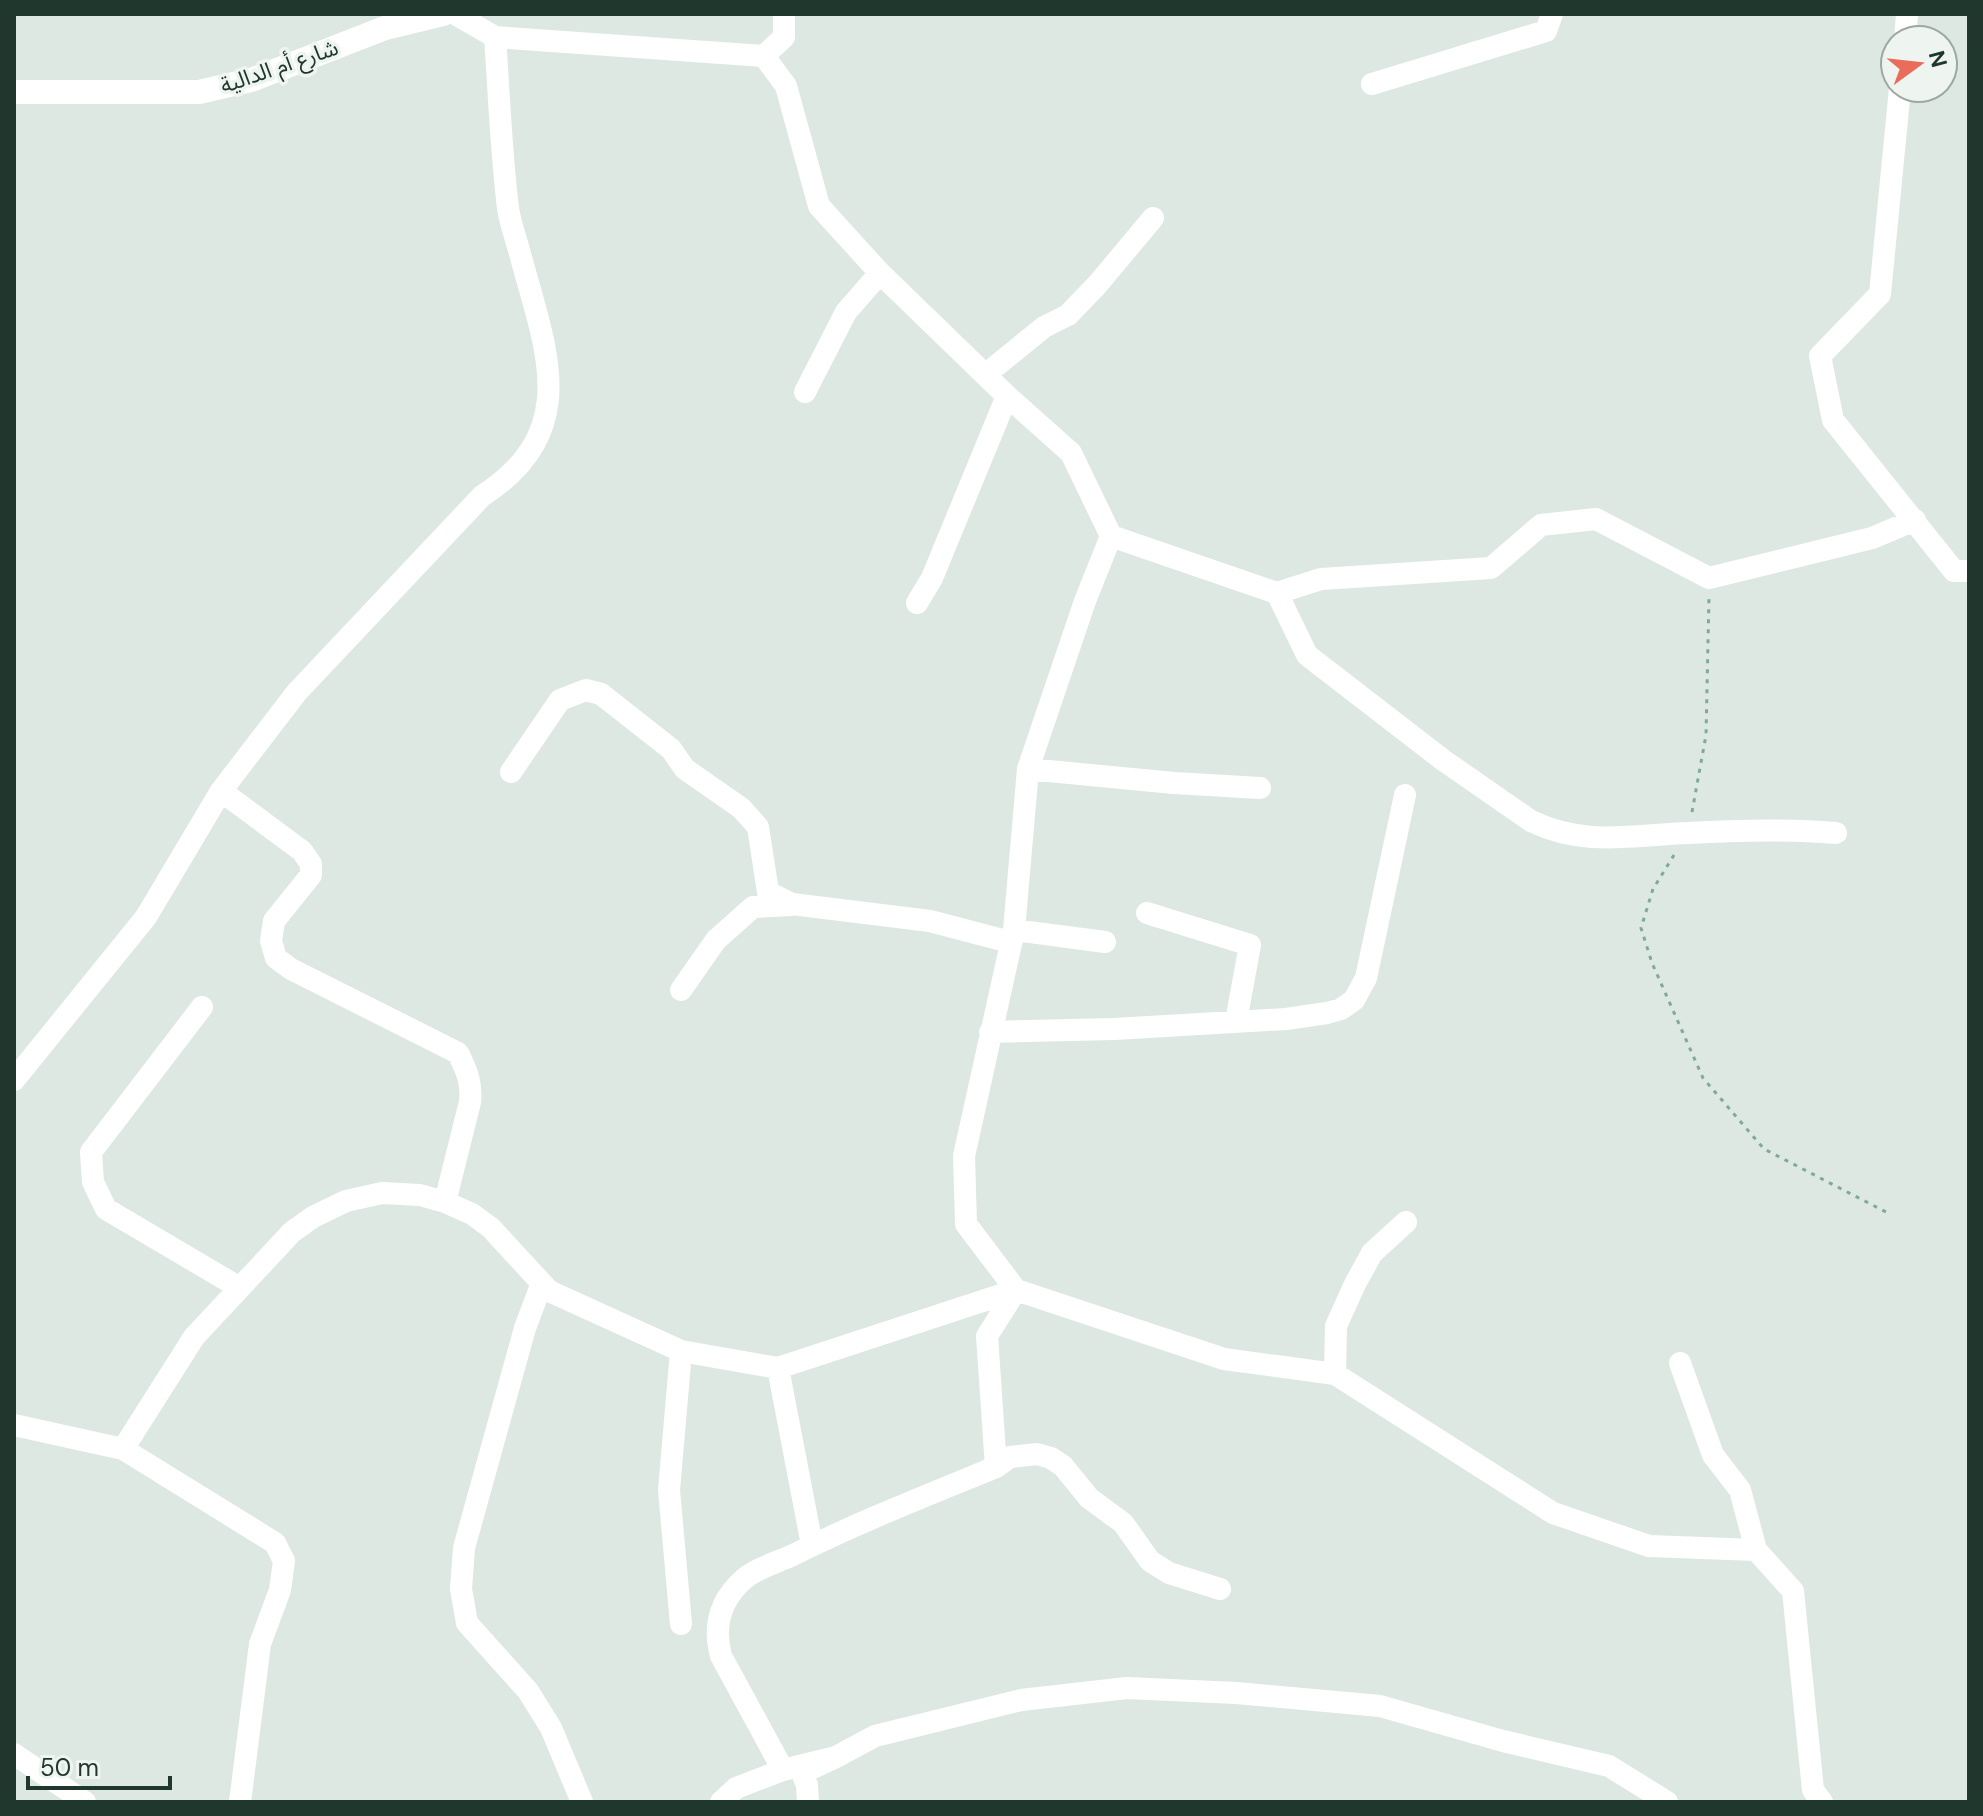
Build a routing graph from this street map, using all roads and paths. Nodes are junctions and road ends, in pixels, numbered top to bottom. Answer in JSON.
{"nodes":[{"id":1,"x":443,"y":14,"type":"edge"},
{"id":2,"x":455,"y":14,"type":"edge"},
{"id":3,"x":784,"y":14,"type":"edge"},
{"id":4,"x":1552,"y":14,"type":"edge"},
{"id":5,"x":495,"y":37,"type":"junction"},
{"id":6,"x":764,"y":56,"type":"junction"},
{"id":7,"x":1372,"y":84,"type":"dead end"},
{"id":8,"x":14,"y":92,"type":"edge"},
{"id":9,"x":1898,"y":104,"type":"edge"},
{"id":10,"x":1153,"y":218,"type":"dead end"},
{"id":11,"x":880,"y":273,"type":"junction"},
{"id":12,"x":985,"y":375,"type":"junction"},
{"id":13,"x":805,"y":392,"type":"dead end"},
{"id":14,"x":1007,"y":396,"type":"junction"},
{"id":15,"x":1915,"y":520,"type":"junction"},
{"id":16,"x":1111,"y":536,"type":"junction"},
{"id":17,"x":1969,"y":571,"type":"edge"},
{"id":18,"x":1709,"y":578,"type":"junction"},
{"id":19,"x":1277,"y":593,"type":"junction"},
{"id":20,"x":917,"y":603,"type":"dead end"},
{"id":21,"x":1028,"y":769,"type":"junction"},
{"id":22,"x":511,"y":772,"type":"dead end"},
{"id":23,"x":1260,"y":788,"type":"dead end"},
{"id":24,"x":221,"y":791,"type":"junction"},
{"id":25,"x":1405,"y":795,"type":"dead end"},
{"id":26,"x":1688,"y":833,"type":"junction"},
{"id":27,"x":1836,"y":833,"type":"dead end"},
{"id":28,"x":792,"y":904,"type":"junction"},
{"id":29,"x":1147,"y":913,"type":"dead end"},
{"id":30,"x":1012,"y":936,"type":"junction"},
{"id":31,"x":1105,"y":942,"type":"dead end"},
{"id":32,"x":681,"y":990,"type":"dead end"},
{"id":33,"x":202,"y":1007,"type":"dead end"},
{"id":34,"x":1236,"y":1021,"type":"junction"},
{"id":35,"x":990,"y":1032,"type":"junction"},
{"id":36,"x":14,"y":1080,"type":"edge"},
{"id":37,"x":445,"y":1202,"type":"junction"},
{"id":38,"x":1888,"y":1213,"type":"dead end"},
{"id":39,"x":1406,"y":1222,"type":"dead end"},
{"id":40,"x":542,"y":1283,"type":"junction"},
{"id":41,"x":240,"y":1288,"type":"junction"},
{"id":42,"x":1016,"y":1290,"type":"junction"},
{"id":43,"x":681,"y":1351,"type":"junction"},
{"id":44,"x":1680,"y":1363,"type":"dead end"},
{"id":45,"x":778,"y":1368,"type":"junction"},
{"id":46,"x":1335,"y":1374,"type":"junction"},
{"id":47,"x":14,"y":1425,"type":"edge"},
{"id":48,"x":123,"y":1449,"type":"junction"},
{"id":49,"x":996,"y":1467,"type":"junction"},
{"id":50,"x":812,"y":1545,"type":"junction"},
{"id":51,"x":1756,"y":1550,"type":"junction"},
{"id":52,"x":1220,"y":1589,"type":"dead end"},
{"id":53,"x":681,"y":1624,"type":"dead end"},
{"id":54,"x":14,"y":1754,"type":"edge"},
{"id":55,"x":836,"y":1757,"type":"junction"},
{"id":56,"x":783,"y":1770,"type":"junction"},
{"id":57,"x":85,"y":1802,"type":"edge"},
{"id":58,"x":240,"y":1802,"type":"edge"},
{"id":59,"x":582,"y":1802,"type":"edge"},
{"id":60,"x":721,"y":1802,"type":"edge"},
{"id":61,"x":808,"y":1802,"type":"edge"},
{"id":62,"x":1667,"y":1802,"type":"edge"},
{"id":63,"x":1822,"y":1802,"type":"edge"}],
"edges":[{"from":1,"to":8,"type":"street","name":"شارع أم الدالية"},
{"from":2,"to":5,"type":"street"},
{"from":3,"to":6,"type":"street"},
{"from":4,"to":7,"type":"street"},
{"from":5,"to":6,"type":"street"},
{"from":5,"to":24,"type":"street"},
{"from":6,"to":11,"type":"street"},
{"from":9,"to":15,"type":"street"},
{"from":10,"to":12,"type":"street"},
{"from":11,"to":12,"type":"street"},
{"from":11,"to":13,"type":"street"},
{"from":12,"to":14,"type":"street"},
{"from":14,"to":16,"type":"street"},
{"from":14,"to":20,"type":"street"},
{"from":15,"to":17,"type":"street"},
{"from":15,"to":18,"type":"street"},
{"from":16,"to":19,"type":"street"},
{"from":16,"to":21,"type":"street"},
{"from":18,"to":19,"type":"street"},
{"from":18,"to":26,"type":"path"},
{"from":19,"to":26,"type":"street"},
{"from":21,"to":23,"type":"street"},
{"from":21,"to":30,"type":"street"},
{"from":22,"to":28,"type":"street"},
{"from":24,"to":36,"type":"street"},
{"from":24,"to":37,"type":"street"},
{"from":25,"to":34,"type":"street"},
{"from":26,"to":27,"type":"street"},
{"from":26,"to":38,"type":"path"},
{"from":28,"to":30,"type":"street"},
{"from":28,"to":32,"type":"street"},
{"from":29,"to":34,"type":"street"},
{"from":30,"to":31,"type":"street"},
{"from":30,"to":35,"type":"street"},
{"from":33,"to":41,"type":"street"},
{"from":34,"to":35,"type":"street"},
{"from":35,"to":42,"type":"street"},
{"from":37,"to":40,"type":"street"},
{"from":37,"to":41,"type":"street"},
{"from":39,"to":46,"type":"street"},
{"from":40,"to":43,"type":"street"},
{"from":40,"to":59,"type":"street"},
{"from":41,"to":48,"type":"street"},
{"from":42,"to":45,"type":"street"},
{"from":42,"to":46,"type":"street"},
{"from":42,"to":49,"type":"street"},
{"from":43,"to":45,"type":"street"},
{"from":43,"to":53,"type":"street"},
{"from":44,"to":51,"type":"street"},
{"from":45,"to":50,"type":"street"},
{"from":46,"to":51,"type":"street"},
{"from":47,"to":48,"type":"street"},
{"from":48,"to":58,"type":"street"},
{"from":49,"to":50,"type":"street"},
{"from":49,"to":52,"type":"street"},
{"from":50,"to":56,"type":"street"},
{"from":51,"to":63,"type":"street"},
{"from":54,"to":57,"type":"street"},
{"from":55,"to":56,"type":"street"},
{"from":55,"to":61,"type":"street"},
{"from":55,"to":62,"type":"street"},
{"from":56,"to":60,"type":"street"}]}
